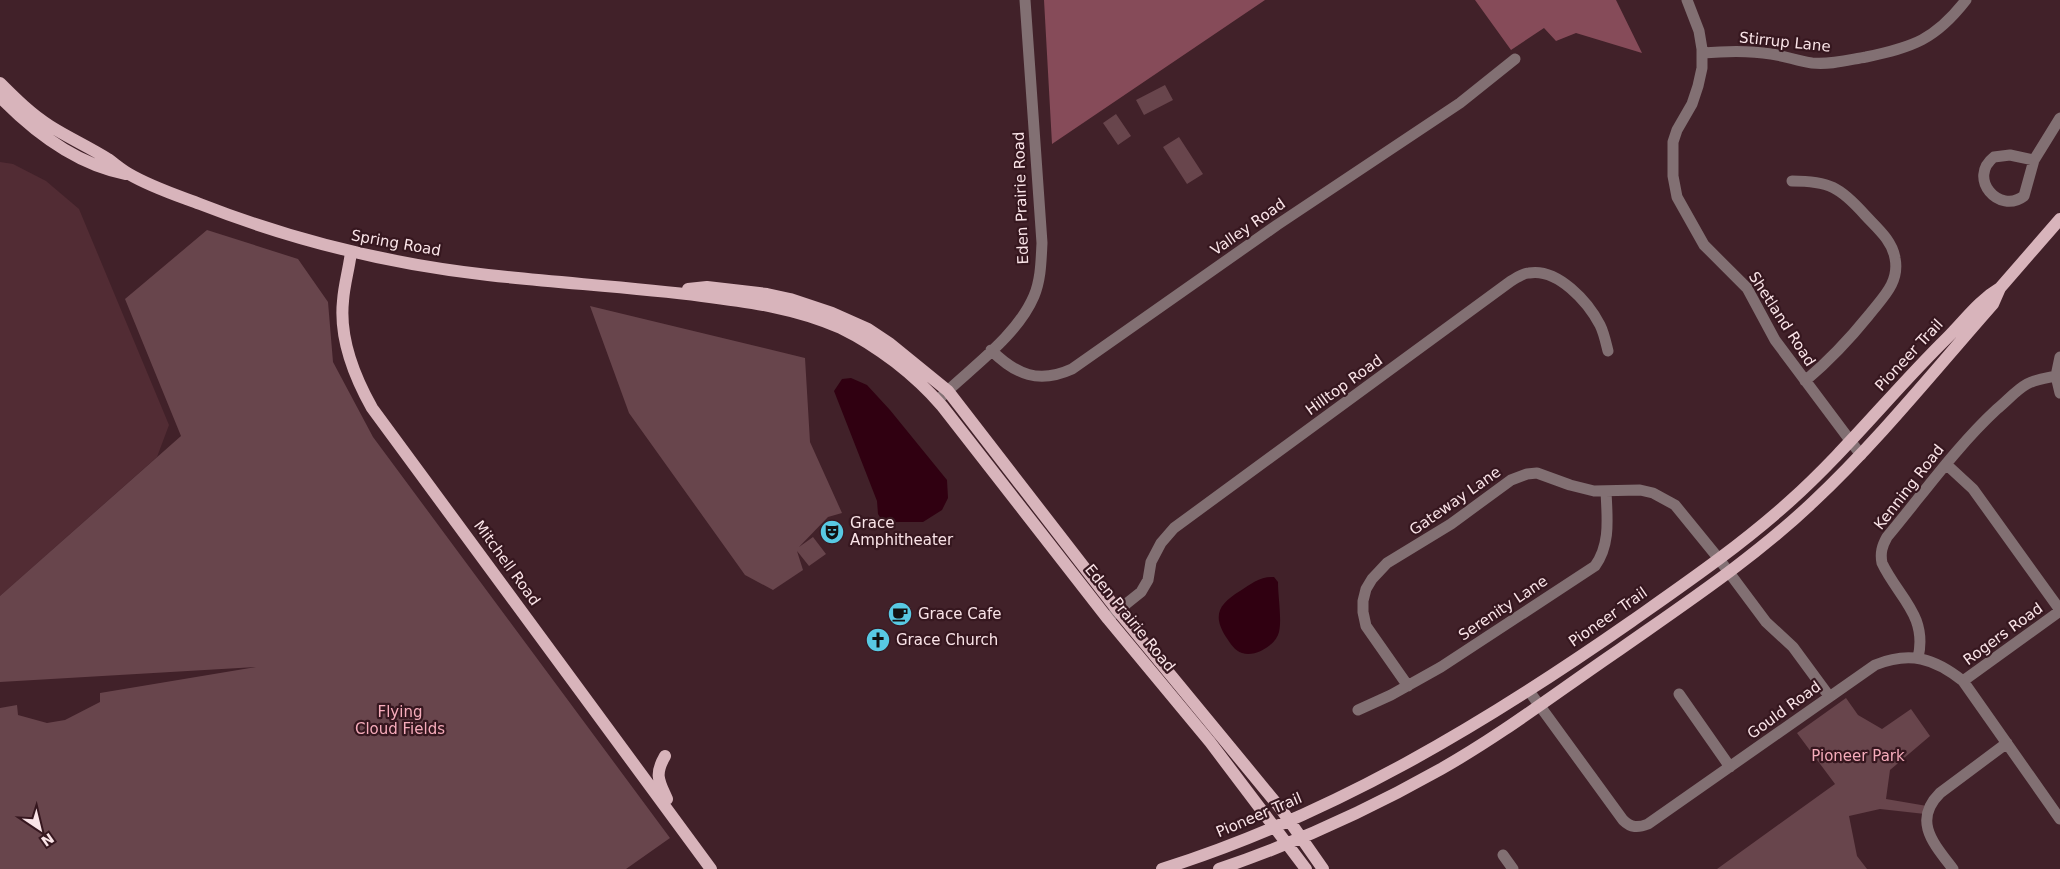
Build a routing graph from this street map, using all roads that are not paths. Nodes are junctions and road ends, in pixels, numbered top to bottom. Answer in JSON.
{"nodes":[{"id":1,"x":1025,"y":0,"type":"edge"},
{"id":2,"x":1687,"y":0,"type":"edge"},
{"id":3,"x":1966,"y":0,"type":"edge"},
{"id":4,"x":1702,"y":53,"type":"junction"},
{"id":5,"x":1515,"y":59,"type":"dead end"},
{"id":6,"x":0,"y":83,"type":"edge"},
{"id":7,"x":0,"y":97,"type":"edge"},
{"id":8,"x":2060,"y":118,"type":"edge"},
{"id":9,"x":2034,"y":160,"type":"junction"},
{"id":10,"x":130,"y":175,"type":"junction"},
{"id":11,"x":1792,"y":181,"type":"dead end"},
{"id":12,"x":2060,"y":219,"type":"edge"},
{"id":13,"x":351,"y":252,"type":"junction"},
{"id":14,"x":2000,"y":288,"type":"junction"},
{"id":15,"x":668,"y":291,"type":"junction"},
{"id":16,"x":991,"y":350,"type":"junction"},
{"id":17,"x":1608,"y":351,"type":"dead end"},
{"id":18,"x":2060,"y":357,"type":"edge"},
{"id":19,"x":2056,"y":376,"type":"junction"},
{"id":20,"x":1805,"y":381,"type":"junction"},
{"id":21,"x":948,"y":391,"type":"junction"},
{"id":22,"x":2060,"y":393,"type":"edge"},
{"id":23,"x":937,"y":401,"type":"junction"},
{"id":24,"x":1851,"y":442,"type":"junction"},
{"id":25,"x":1861,"y":455,"type":"junction"},
{"id":26,"x":1947,"y":465,"type":"junction"},
{"id":27,"x":1606,"y":491,"type":"junction"},
{"id":28,"x":1719,"y":559,"type":"junction"},
{"id":29,"x":1729,"y":572,"type":"junction"},
{"id":30,"x":2060,"y":611,"type":"edge"},
{"id":31,"x":1113,"y":615,"type":"junction"},
{"id":32,"x":1918,"y":658,"type":"junction"},
{"id":33,"x":1963,"y":681,"type":"junction"},
{"id":34,"x":1408,"y":686,"type":"junction"},
{"id":35,"x":1529,"y":691,"type":"junction"},
{"id":36,"x":1679,"y":694,"type":"dead end"},
{"id":37,"x":1829,"y":696,"type":"junction"},
{"id":38,"x":1539,"y":705,"type":"junction"},
{"id":39,"x":1358,"y":710,"type":"dead end"},
{"id":40,"x":2007,"y":743,"type":"junction"},
{"id":41,"x":665,"y":756,"type":"dead end"},
{"id":42,"x":1730,"y":767,"type":"junction"},
{"id":43,"x":2060,"y":819,"type":"edge"},
{"id":44,"x":1290,"y":821,"type":"junction"},
{"id":45,"x":680,"y":826,"type":"junction"},
{"id":46,"x":1275,"y":827,"type":"junction"},
{"id":47,"x":1301,"y":837,"type":"junction"},
{"id":48,"x":1287,"y":844,"type":"junction"},
{"id":49,"x":1503,"y":855,"type":"dead end"},
{"id":50,"x":711,"y":869,"type":"edge"},
{"id":51,"x":1162,"y":869,"type":"edge"},
{"id":52,"x":1219,"y":869,"type":"edge"},
{"id":53,"x":1306,"y":869,"type":"edge"},
{"id":54,"x":1323,"y":869,"type":"edge"},
{"id":55,"x":1513,"y":869,"type":"edge"},
{"id":56,"x":1953,"y":869,"type":"edge"}],
"edges":[{"from":1,"to":16,"type":"street","name":"Eden Prairie Road"},
{"from":2,"to":4,"type":"street","name":"Shetland Road"},
{"from":3,"to":4,"type":"street","name":"Stirrup Lane"},
{"from":4,"to":20,"type":"street","name":"Shetland Road"},
{"from":5,"to":16,"type":"street","name":"Valley Road"},
{"from":6,"to":10,"type":"main road","name":"Spring Road"},
{"from":7,"to":10,"type":"main road","name":"Spring Road"},
{"from":8,"to":9,"type":"street"},
{"from":9,"to":9,"type":"street"},
{"from":10,"to":13,"type":"main road","name":"Spring Road"},
{"from":11,"to":20,"type":"street"},
{"from":12,"to":14,"type":"main road","name":"Pioneer Trail"},
{"from":13,"to":15,"type":"main road","name":"Spring Road"},
{"from":13,"to":45,"type":"main road","name":"Mitchell Road"},
{"from":14,"to":24,"type":"main road","name":"Pioneer Trail"},
{"from":14,"to":25,"type":"main road","name":"Pioneer Trail"},
{"from":15,"to":21,"type":"main road","name":"Spring Road"},
{"from":15,"to":23,"type":"main road","name":"Spring Road"},
{"from":16,"to":21,"type":"street","name":"Eden Prairie Road"},
{"from":17,"to":31,"type":"street","name":"Hilltop Road"},
{"from":18,"to":19,"type":"street"},
{"from":19,"to":22,"type":"street"},
{"from":19,"to":26,"type":"street","name":"Kenning Road"},
{"from":20,"to":24,"type":"street","name":"Shetland Road"},
{"from":21,"to":23,"type":"street","name":"Eden Prairie Road"},
{"from":21,"to":31,"type":"main road","name":"Eden Prairie Road"},
{"from":23,"to":31,"type":"main road","name":"Eden Prairie Road"},
{"from":24,"to":25,"type":"street","name":"Shetland Road"},
{"from":24,"to":28,"type":"main road","name":"Pioneer Trail"},
{"from":25,"to":29,"type":"main road","name":"Pioneer Trail"},
{"from":26,"to":30,"type":"street"},
{"from":26,"to":32,"type":"street","name":"Kenning Road"},
{"from":27,"to":28,"type":"street","name":"Gateway Lane"},
{"from":27,"to":34,"type":"street","name":"Serenity Lane"},
{"from":27,"to":34,"type":"street","name":"Gateway Lane"},
{"from":28,"to":29,"type":"street","name":"Gateway Lane"},
{"from":28,"to":35,"type":"main road","name":"Pioneer Trail"},
{"from":29,"to":37,"type":"street","name":"Gateway Lane"},
{"from":29,"to":38,"type":"main road","name":"Pioneer Trail"},
{"from":30,"to":33,"type":"street","name":"Rogers Road"},
{"from":31,"to":44,"type":"main road","name":"Eden Prairie Road"},
{"from":31,"to":46,"type":"main road","name":"Eden Prairie Road"},
{"from":32,"to":33,"type":"street","name":"Gould Road"},
{"from":32,"to":37,"type":"street","name":"Gould Road"},
{"from":33,"to":40,"type":"street","name":"Gould Road"},
{"from":34,"to":39,"type":"street","name":"Serenity Lane"},
{"from":35,"to":38,"type":"street","name":"Gould Road"},
{"from":35,"to":44,"type":"main road","name":"Pioneer Trail"},
{"from":36,"to":42,"type":"street"},
{"from":37,"to":42,"type":"street","name":"Gould Road"},
{"from":38,"to":42,"type":"street","name":"Gould Road"},
{"from":38,"to":47,"type":"main road","name":"Pioneer Trail"},
{"from":40,"to":43,"type":"street","name":"Gould Road"},
{"from":40,"to":56,"type":"street"},
{"from":41,"to":45,"type":"main road"},
{"from":44,"to":46,"type":"main road","name":"Pioneer Trail"},
{"from":44,"to":47,"type":"main road","name":"Eden Prairie Road"},
{"from":45,"to":50,"type":"main road","name":"Mitchell Road"},
{"from":46,"to":48,"type":"main road","name":"Eden Prairie Road"},
{"from":46,"to":51,"type":"main road","name":"Pioneer Trail"},
{"from":47,"to":48,"type":"main road","name":"Pioneer Trail"},
{"from":47,"to":54,"type":"main road","name":"Eden Prairie Road"},
{"from":48,"to":52,"type":"main road","name":"Pioneer Trail"},
{"from":48,"to":53,"type":"main road","name":"Eden Prairie Road"},
{"from":49,"to":55,"type":"street"}]}
